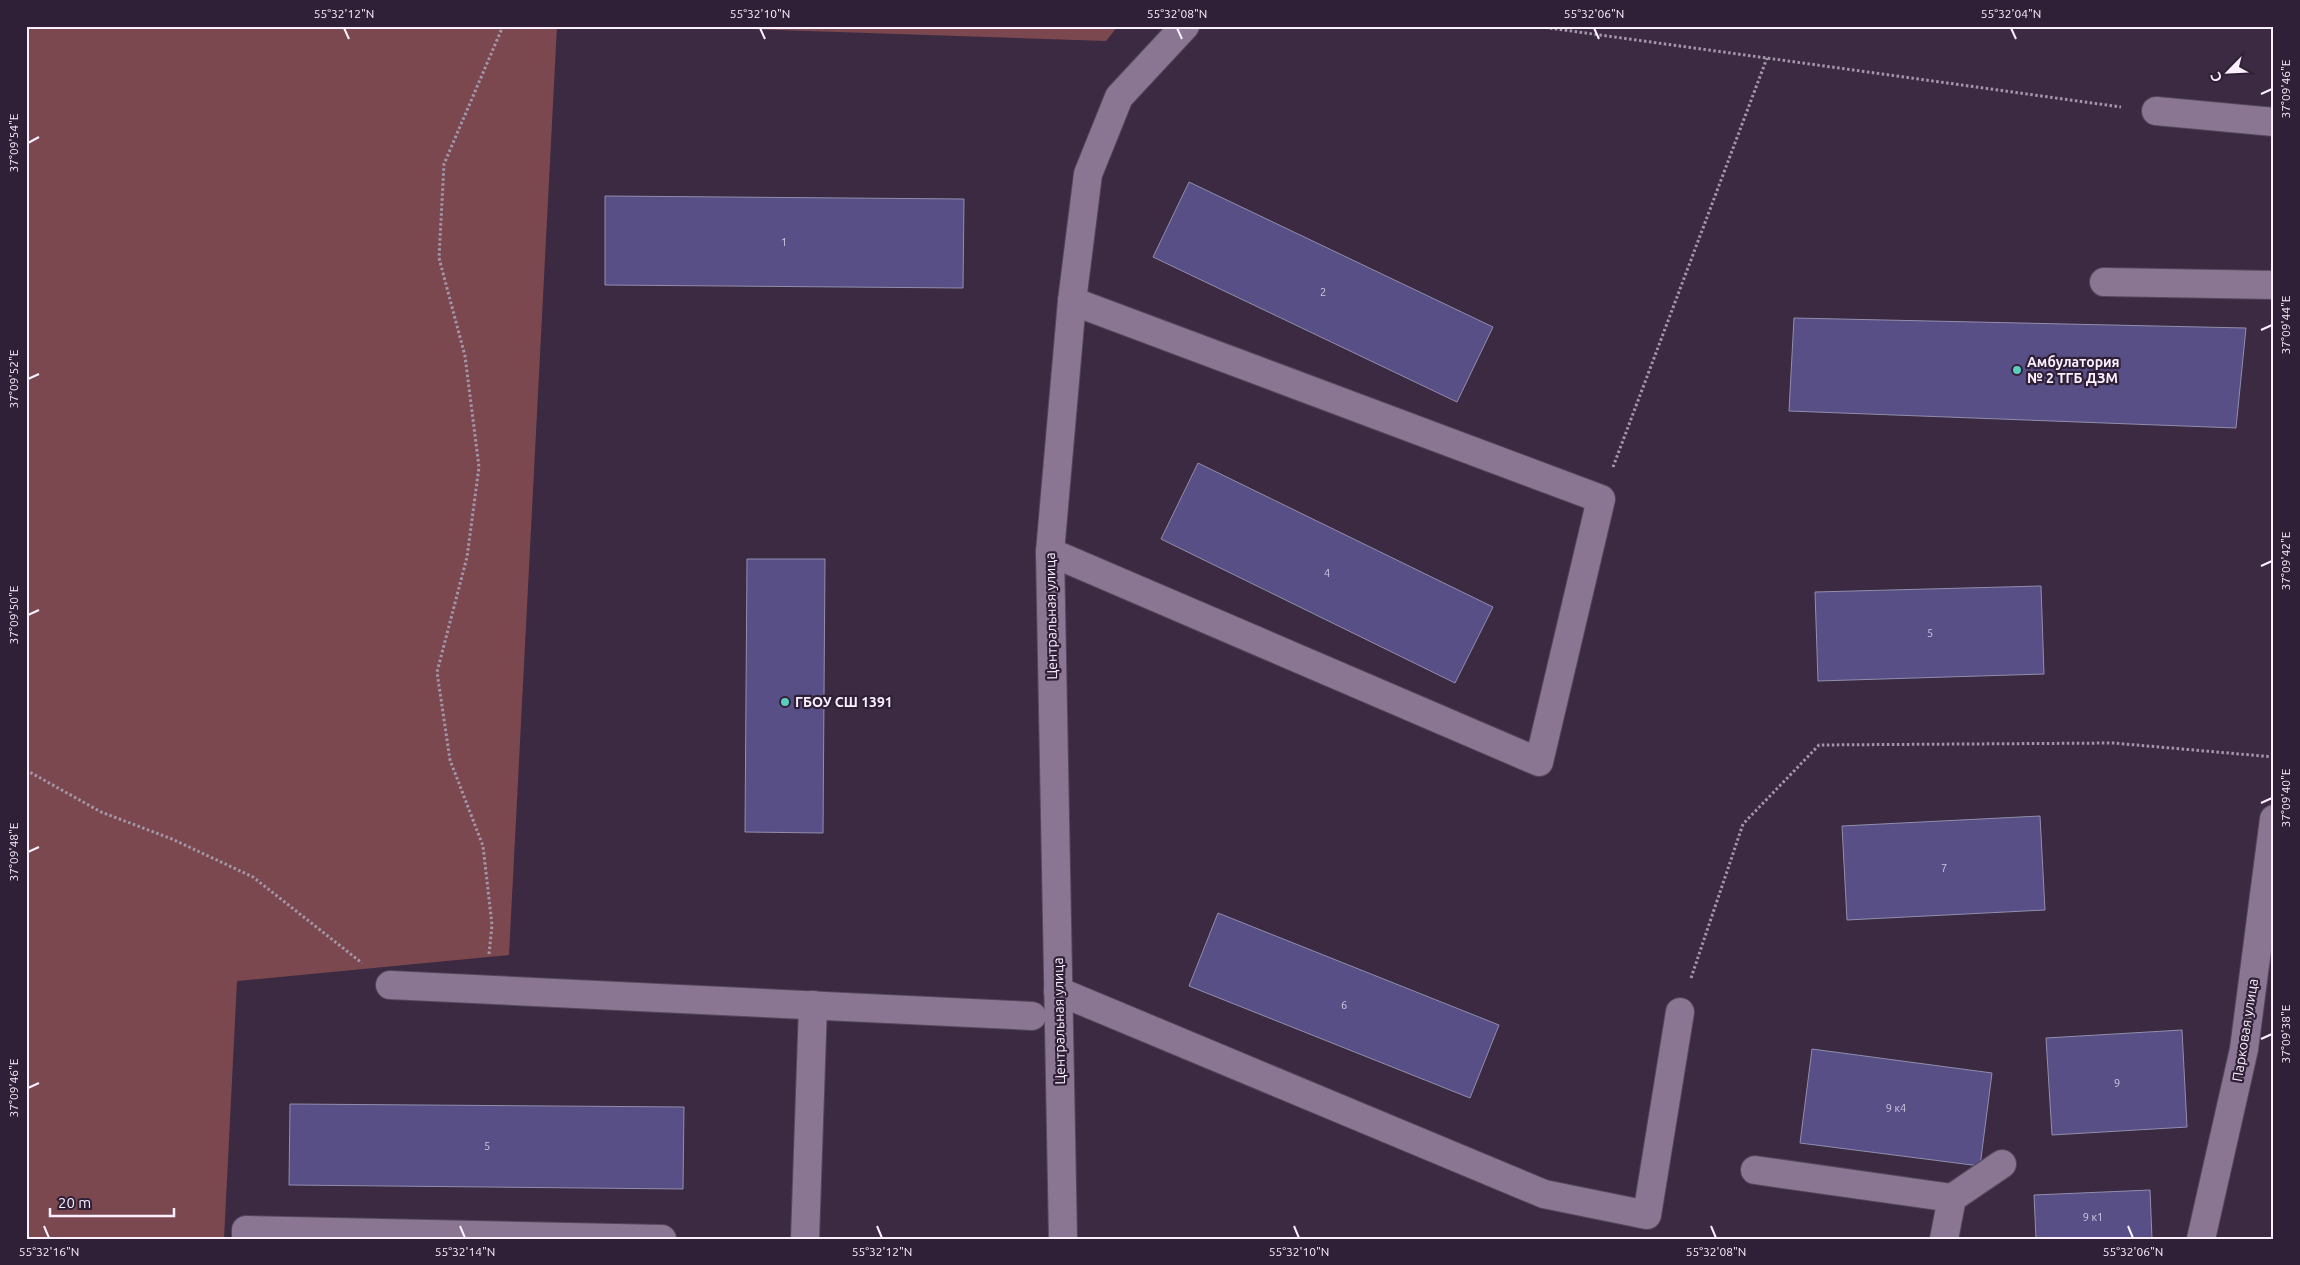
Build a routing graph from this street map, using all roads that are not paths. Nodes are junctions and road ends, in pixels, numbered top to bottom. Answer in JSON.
{"nodes":[{"id":1,"x":1185,"y":26,"type":"edge"},
{"id":2,"x":2156,"y":112,"type":"road end"},
{"id":3,"x":2274,"y":122,"type":"edge"},
{"id":4,"x":2104,"y":282,"type":"dead end"},
{"id":5,"x":2274,"y":285,"type":"edge"},
{"id":6,"x":1072,"y":301,"type":"junction"},
{"id":7,"x":1050,"y":552,"type":"junction"},
{"id":8,"x":2274,"y":819,"type":"edge"},
{"id":9,"x":390,"y":985,"type":"road end"},
{"id":10,"x":1058,"y":991,"type":"junction"},
{"id":11,"x":813,"y":1006,"type":"junction"},
{"id":12,"x":1680,"y":1012,"type":"road end"},
{"id":13,"x":1032,"y":1016,"type":"dead end"},
{"id":14,"x":2002,"y":1164,"type":"dead end"},
{"id":15,"x":1755,"y":1170,"type":"dead end"},
{"id":16,"x":1952,"y":1198,"type":"junction"},
{"id":17,"x":246,"y":1239,"type":"edge"},
{"id":18,"x":662,"y":1239,"type":"edge"},
{"id":19,"x":805,"y":1239,"type":"edge"},
{"id":20,"x":1063,"y":1239,"type":"edge"},
{"id":21,"x":1944,"y":1239,"type":"edge"},
{"id":22,"x":2201,"y":1239,"type":"edge"}],
"edges":[{"from":1,"to":6,"type":"street","name":"Центральная улица"},
{"from":2,"to":3,"type":"street"},
{"from":4,"to":5,"type":"street"},
{"from":6,"to":7,"type":"street","name":"Центральная улица"},
{"from":6,"to":7,"type":"street"},
{"from":7,"to":10,"type":"street","name":"Центральная улица"},
{"from":8,"to":22,"type":"street","name":"Парковая улица"},
{"from":9,"to":11,"type":"street"},
{"from":10,"to":12,"type":"street"},
{"from":10,"to":20,"type":"street","name":"Центральная улица"},
{"from":11,"to":13,"type":"street"},
{"from":11,"to":19,"type":"street"},
{"from":14,"to":16,"type":"street"},
{"from":15,"to":16,"type":"street"},
{"from":16,"to":21,"type":"street"},
{"from":17,"to":18,"type":"street"}]}
